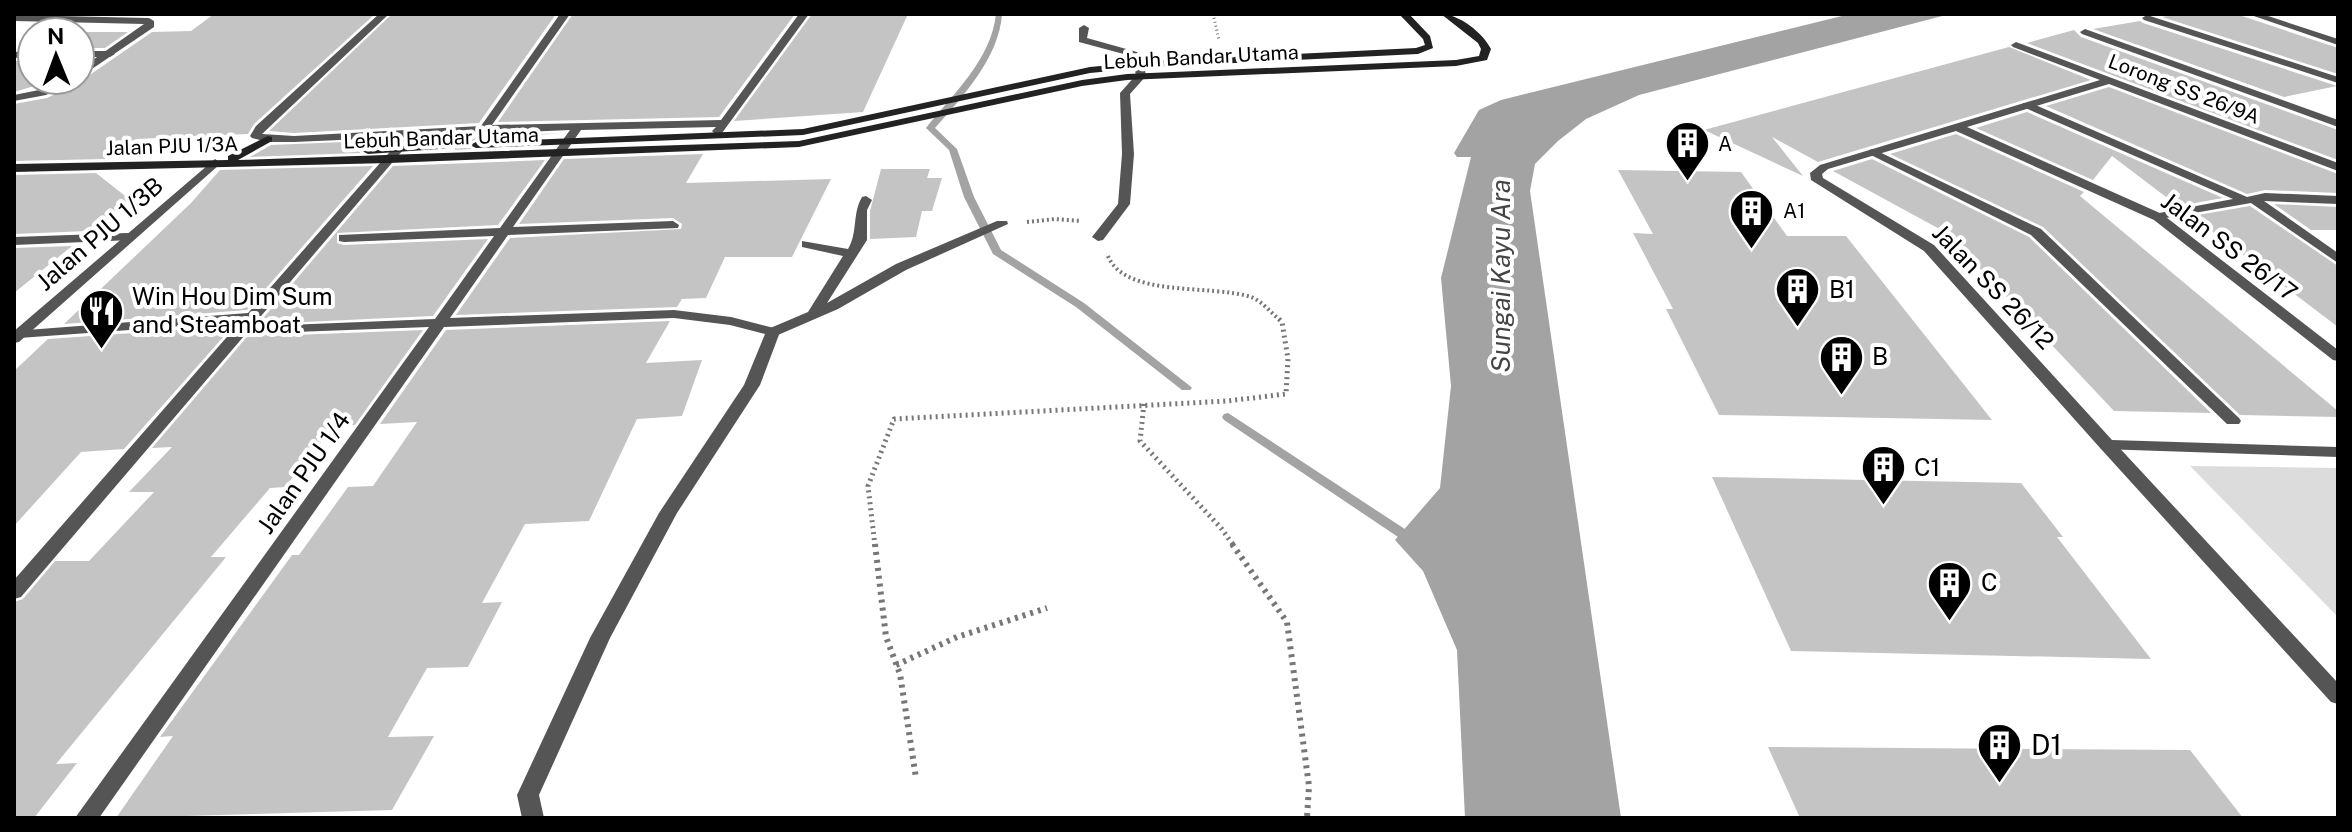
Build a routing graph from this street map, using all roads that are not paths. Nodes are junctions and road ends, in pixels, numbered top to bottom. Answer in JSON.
{"nodes":[{"id":1,"x":384,"y":14,"type":"edge"},
{"id":2,"x":565,"y":14,"type":"edge"},
{"id":3,"x":804,"y":14,"type":"edge"},
{"id":4,"x":1404,"y":14,"type":"edge"},
{"id":5,"x":1446,"y":14,"type":"edge"},
{"id":6,"x":2253,"y":14,"type":"edge"},
{"id":7,"x":2145,"y":16,"type":"edge"},
{"id":8,"x":14,"y":18,"type":"edge"},
{"id":9,"x":1084,"y":28,"type":"dead end"},
{"id":10,"x":2085,"y":32,"type":"dead end"},
{"id":11,"x":2338,"y":42,"type":"edge"},
{"id":12,"x":2016,"y":45,"type":"dead end"},
{"id":13,"x":96,"y":54,"type":"edge"},
{"id":14,"x":110,"y":54,"type":"junction"},
{"id":15,"x":96,"y":63,"type":"edge"},
{"id":16,"x":1225,"y":67,"type":"junction"},
{"id":17,"x":1140,"y":71,"type":"junction"},
{"id":18,"x":2111,"y":80,"type":"junction"},
{"id":19,"x":2338,"y":80,"type":"edge"},
{"id":20,"x":2027,"y":105,"type":"junction"},
{"id":21,"x":852,"y":121,"type":"junction"},
{"id":22,"x":724,"y":123,"type":"junction"},
{"id":23,"x":2338,"y":124,"type":"edge"},
{"id":24,"x":1955,"y":126,"type":"junction"},
{"id":25,"x":577,"y":128,"type":"junction"},
{"id":26,"x":484,"y":129,"type":"junction"},
{"id":27,"x":862,"y":131,"type":"junction"},
{"id":28,"x":715,"y":136,"type":"junction"},
{"id":29,"x":268,"y":139,"type":"junction"},
{"id":30,"x":562,"y":147,"type":"junction"},
{"id":31,"x":1873,"y":152,"type":"junction"},
{"id":32,"x":394,"y":154,"type":"junction"},
{"id":33,"x":332,"y":159,"type":"joint"},
{"id":34,"x":215,"y":163,"type":"junction"},
{"id":35,"x":2338,"y":167,"type":"edge"},
{"id":36,"x":14,"y":168,"type":"edge"},
{"id":37,"x":866,"y":200,"type":"dead end"},
{"id":38,"x":2249,"y":200,"type":"junction"},
{"id":39,"x":2338,"y":200,"type":"edge"},
{"id":40,"x":2158,"y":217,"type":"junction"},
{"id":41,"x":1002,"y":224,"type":"road end"},
{"id":42,"x":673,"y":225,"type":"dead end"},
{"id":43,"x":504,"y":231,"type":"junction"},
{"id":44,"x":127,"y":237,"type":"junction"},
{"id":45,"x":1098,"y":237,"type":"road end"},
{"id":46,"x":344,"y":238,"type":"dead end"},
{"id":47,"x":14,"y":241,"type":"edge"},
{"id":48,"x":807,"y":244,"type":"dead end"},
{"id":49,"x":849,"y":253,"type":"junction"},
{"id":50,"x":2338,"y":259,"type":"edge"},
{"id":51,"x":813,"y":315,"type":"junction"},
{"id":52,"x":252,"y":317,"type":"junction"},
{"id":53,"x":441,"y":322,"type":"junction"},
{"id":54,"x":268,"y":329,"type":"dead end"},
{"id":55,"x":773,"y":332,"type":"junction"},
{"id":56,"x":16,"y":336,"type":"edge"},
{"id":57,"x":2338,"y":357,"type":"edge"},
{"id":58,"x":2233,"y":421,"type":"dead end"},
{"id":59,"x":2107,"y":445,"type":"junction"},
{"id":60,"x":2338,"y":452,"type":"edge"},
{"id":61,"x":14,"y":592,"type":"edge"},
{"id":62,"x":2338,"y":696,"type":"edge"},
{"id":63,"x":86,"y":818,"type":"edge"},
{"id":64,"x":533,"y":818,"type":"edge"}],
"edges":[{"from":1,"to":29,"type":"street"},
{"from":2,"to":26,"type":"street"},
{"from":3,"to":22,"type":"street"},
{"from":4,"to":16,"type":"main road","name":"Lebuh Bandar Utama"},
{"from":5,"to":16,"type":"main road","name":"Lebuh Bandar Utama"},
{"from":6,"to":11,"type":"street"},
{"from":7,"to":19,"type":"street"},
{"from":8,"to":14,"type":"street"},
{"from":9,"to":17,"type":"street"},
{"from":10,"to":23,"type":"street"},
{"from":12,"to":18,"type":"street","name":"Lorong SS 26/9A"},
{"from":13,"to":14,"type":"street"},
{"from":14,"to":15,"type":"street"},
{"from":16,"to":17,"type":"main road","name":"Lebuh Bandar Utama"},
{"from":17,"to":21,"type":"main road","name":"Lebuh Bandar Utama"},
{"from":17,"to":27,"type":"main road","name":"Lebuh Bandar Utama"},
{"from":17,"to":45,"type":"street"},
{"from":18,"to":20,"type":"street","name":"Jalan SS 26/12"},
{"from":18,"to":35,"type":"street","name":"Lorong SS 26/9A"},
{"from":20,"to":24,"type":"street","name":"Jalan SS 26/12"},
{"from":20,"to":38,"type":"street"},
{"from":21,"to":27,"type":"main road"},
{"from":21,"to":28,"type":"main road","name":"Lebuh Bandar Utama"},
{"from":22,"to":25,"type":"street"},
{"from":22,"to":28,"type":"street"},
{"from":24,"to":31,"type":"street","name":"Jalan SS 26/12"},
{"from":24,"to":40,"type":"street","name":"Jalan SS 26/17"},
{"from":25,"to":26,"type":"street"},
{"from":25,"to":30,"type":"street","name":"Jalan PJU 1/4"},
{"from":26,"to":29,"type":"street"},
{"from":27,"to":30,"type":"main road","name":"Lebuh Bandar Utama"},
{"from":28,"to":30,"type":"main road","name":"Lebuh Bandar Utama"},
{"from":29,"to":34,"type":"main road"},
{"from":30,"to":32,"type":"main road","name":"Lebuh Bandar Utama"},
{"from":30,"to":43,"type":"street","name":"Jalan PJU 1/4"},
{"from":31,"to":58,"type":"street"},
{"from":31,"to":59,"type":"street","name":"Jalan SS 26/12"},
{"from":32,"to":33,"type":"main road","name":"Lebuh Bandar Utama"},
{"from":32,"to":52,"type":"street"},
{"from":33,"to":34,"type":"main road","name":"Jalan PJU 1/3A"},
{"from":34,"to":36,"type":"main road","name":"Jalan PJU 1/3A"},
{"from":34,"to":44,"type":"street","name":"Jalan PJU 1/3B"},
{"from":37,"to":49,"type":"street"},
{"from":38,"to":39,"type":"street"},
{"from":38,"to":40,"type":"street"},
{"from":38,"to":50,"type":"street"},
{"from":40,"to":57,"type":"street","name":"Jalan SS 26/17"},
{"from":41,"to":51,"type":"street"},
{"from":42,"to":43,"type":"street"},
{"from":43,"to":46,"type":"street"},
{"from":43,"to":53,"type":"street","name":"Jalan PJU 1/4"},
{"from":44,"to":47,"type":"street"},
{"from":44,"to":56,"type":"street","name":"Jalan PJU 1/3B"},
{"from":48,"to":49,"type":"street"},
{"from":49,"to":51,"type":"street"},
{"from":51,"to":55,"type":"street"},
{"from":52,"to":56,"type":"street"},
{"from":52,"to":61,"type":"street"},
{"from":53,"to":54,"type":"street"},
{"from":53,"to":55,"type":"street"},
{"from":53,"to":63,"type":"street","name":"Jalan PJU 1/4"},
{"from":55,"to":64,"type":"street"},
{"from":59,"to":60,"type":"street"},
{"from":59,"to":62,"type":"street"}]}
